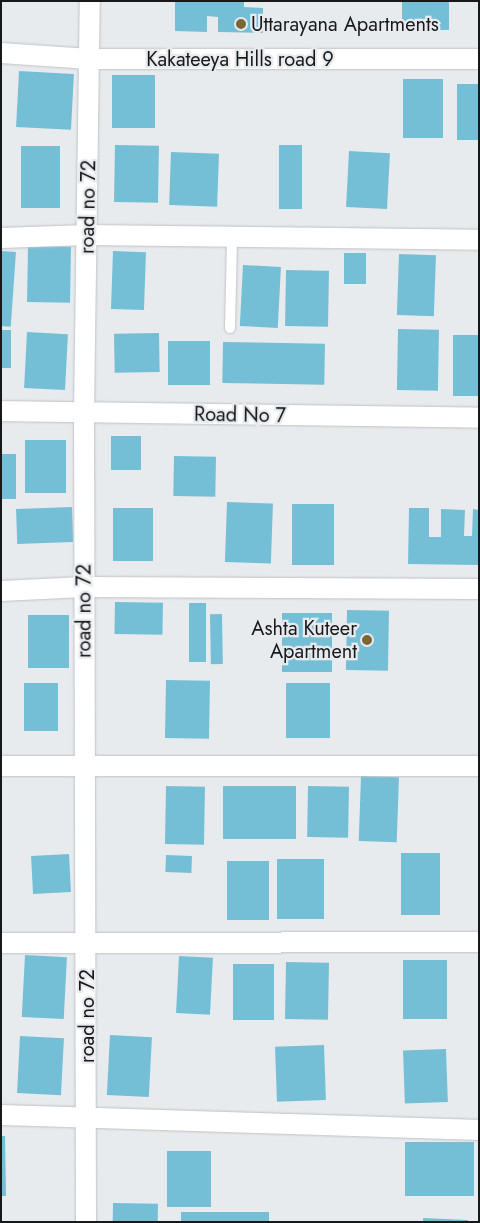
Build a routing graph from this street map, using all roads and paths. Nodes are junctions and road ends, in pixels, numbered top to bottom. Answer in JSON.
{"nodes":[{"id":1,"x":90,"y":1,"type":"edge"},
{"id":2,"x":1,"y":53,"type":"edge"},
{"id":3,"x":90,"y":59,"type":"junction"},
{"id":4,"x":479,"y":59,"type":"edge"},
{"id":5,"x":87,"y":235,"type":"junction"},
{"id":6,"x":1,"y":238,"type":"edge"},
{"id":7,"x":232,"y":238,"type":"junction"},
{"id":8,"x":479,"y":240,"type":"edge"},
{"id":9,"x":230,"y":328,"type":"dead end"},
{"id":10,"x":1,"y":411,"type":"edge"},
{"id":11,"x":84,"y":413,"type":"junction"},
{"id":12,"x":479,"y":418,"type":"edge"},
{"id":13,"x":84,"y":587,"type":"junction"},
{"id":14,"x":479,"y":589,"type":"edge"},
{"id":15,"x":1,"y":591,"type":"edge"},
{"id":16,"x":1,"y":766,"type":"edge"},
{"id":17,"x":479,"y":766,"type":"edge"},
{"id":18,"x":84,"y":768,"type":"junction"},
{"id":19,"x":1,"y":942,"type":"edge"},
{"id":20,"x":87,"y":942,"type":"junction"},
{"id":21,"x":479,"y":942,"type":"edge"},
{"id":22,"x":1,"y":1115,"type":"edge"},
{"id":23,"x":86,"y":1118,"type":"junction"},
{"id":24,"x":479,"y":1130,"type":"edge"},
{"id":25,"x":86,"y":1222,"type":"edge"}],
"edges":[{"from":1,"to":3,"type":"street","name":"road no 72"},
{"from":2,"to":3,"type":"street","name":"Kakateeya Hills road 9"},
{"from":3,"to":4,"type":"street","name":"Kakateeya Hills road 9"},
{"from":3,"to":5,"type":"street","name":"road no 72"},
{"from":5,"to":6,"type":"street"},
{"from":5,"to":7,"type":"street"},
{"from":5,"to":11,"type":"street","name":"road no 72"},
{"from":7,"to":8,"type":"street"},
{"from":7,"to":9,"type":"lane"},
{"from":10,"to":11,"type":"street","name":"Road No 7"},
{"from":11,"to":12,"type":"street","name":"Road No 7"},
{"from":11,"to":13,"type":"street","name":"road no 72"},
{"from":13,"to":14,"type":"street"},
{"from":13,"to":15,"type":"street"},
{"from":13,"to":18,"type":"street","name":"road no 72"},
{"from":16,"to":18,"type":"street"},
{"from":17,"to":18,"type":"street"},
{"from":18,"to":20,"type":"street","name":"road no 72"},
{"from":19,"to":20,"type":"street"},
{"from":20,"to":21,"type":"street"},
{"from":20,"to":23,"type":"street","name":"road no 72"},
{"from":22,"to":23,"type":"street"},
{"from":23,"to":24,"type":"street"},
{"from":23,"to":25,"type":"street","name":"road no 72"}]}
